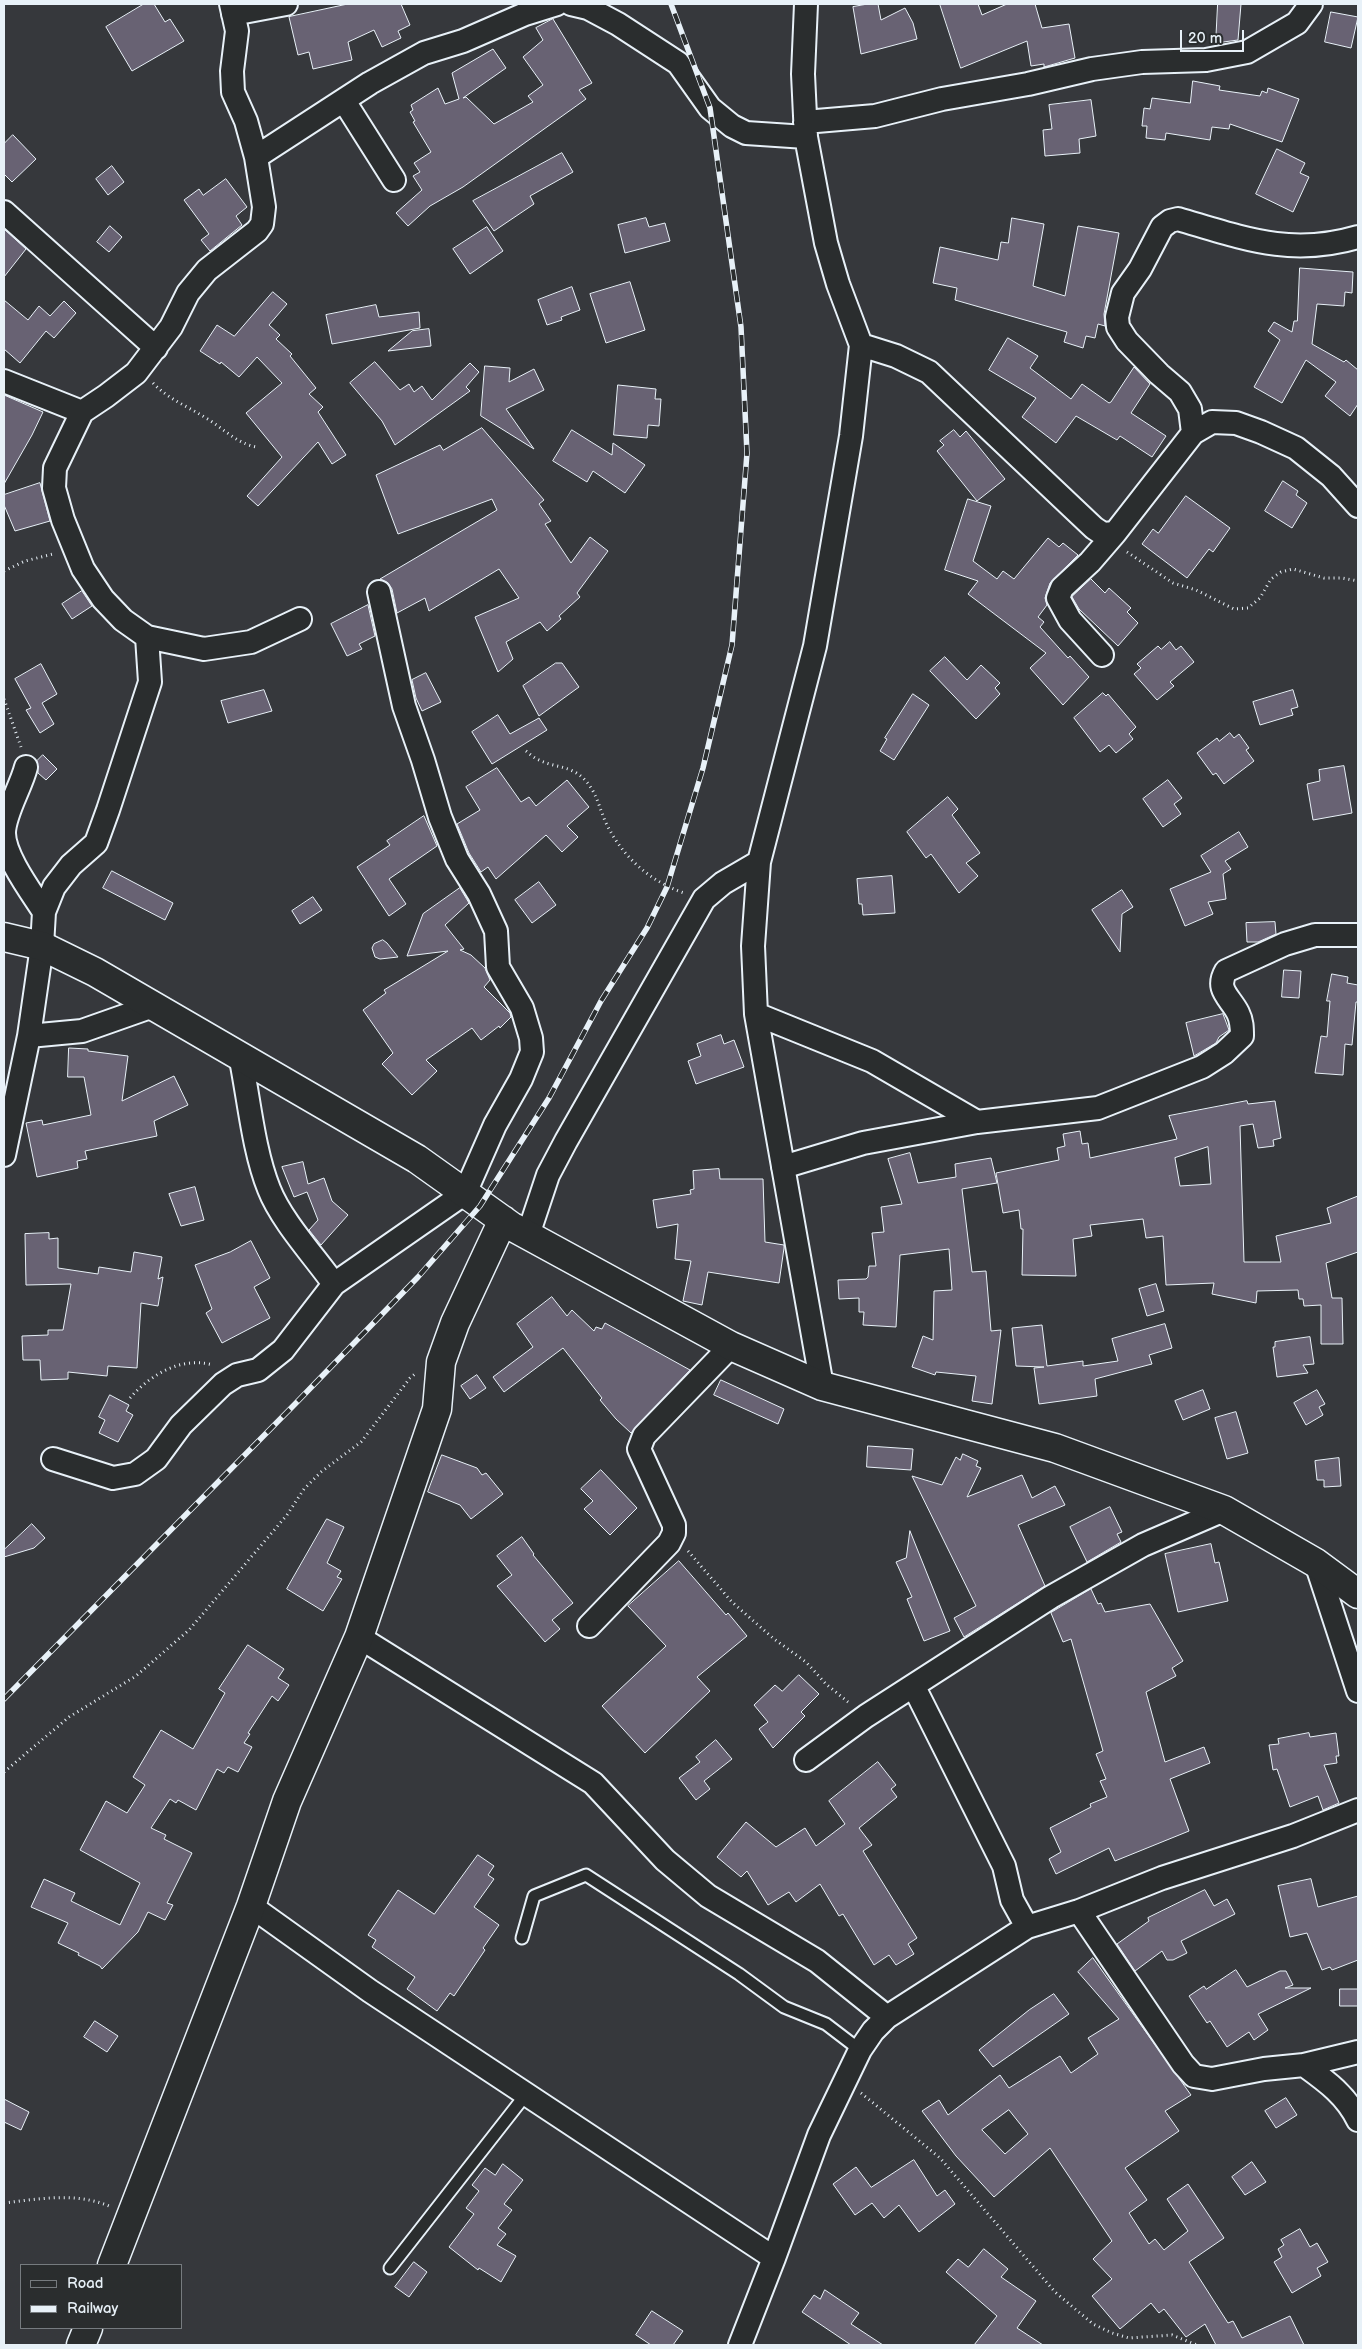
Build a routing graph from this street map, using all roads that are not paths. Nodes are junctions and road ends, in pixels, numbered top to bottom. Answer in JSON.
{"nodes":[{"id":1,"x":286,"y":4,"type":"edge"},
{"id":2,"x":557,"y":4,"type":"edge"},
{"id":3,"x":806,"y":4,"type":"edge"},
{"id":4,"x":1311,"y":4,"type":"edge"},
{"id":5,"x":582,"y":5,"type":"edge"},
{"id":6,"x":232,"y":9,"type":"edge"},
{"id":7,"x":344,"y":101,"type":"junction"},
{"id":8,"x":805,"y":129,"type":"junction"},
{"id":9,"x":256,"y":157,"type":"junction"},
{"id":10,"x":394,"y":180,"type":"dead end"},
{"id":11,"x":4,"y":212,"type":"edge"},
{"id":12,"x":1358,"y":237,"type":"edge"},
{"id":13,"x":862,"y":345,"type":"junction"},
{"id":14,"x":156,"y":348,"type":"junction"},
{"id":15,"x":4,"y":381,"type":"edge"},
{"id":16,"x":82,"y":412,"type":"junction"},
{"id":17,"x":1193,"y":433,"type":"junction"},
{"id":18,"x":1358,"y":506,"type":"edge"},
{"id":19,"x":1112,"y":536,"type":"junction"},
{"id":20,"x":379,"y":592,"type":"dead end"},
{"id":21,"x":300,"y":619,"type":"dead end"},
{"id":22,"x":147,"y":637,"type":"junction"},
{"id":23,"x":1102,"y":655,"type":"dead end"},
{"id":24,"x":26,"y":767,"type":"road end"},
{"id":25,"x":759,"y":862,"type":"junction"},
{"id":26,"x":44,"y":912,"type":"junction"},
{"id":27,"x":1358,"y":935,"type":"edge"},
{"id":28,"x":4,"y":937,"type":"edge"},
{"id":29,"x":42,"y":946,"type":"junction"},
{"id":30,"x":153,"y":1006,"type":"junction"},
{"id":31,"x":756,"y":1014,"type":"junction"},
{"id":32,"x":29,"y":1036,"type":"junction"},
{"id":33,"x":240,"y":1055,"type":"junction"},
{"id":34,"x":977,"y":1122,"type":"junction"},
{"id":35,"x":4,"y":1155,"type":"edge"},
{"id":36,"x":783,"y":1167,"type":"junction"},
{"id":37,"x":465,"y":1193,"type":"junction"},
{"id":38,"x":503,"y":1220,"type":"junction"},
{"id":39,"x":528,"y":1235,"type":"junction"},
{"id":40,"x":334,"y":1284,"type":"junction"},
{"id":41,"x":731,"y":1346,"type":"junction"},
{"id":42,"x":822,"y":1386,"type":"junction"},
{"id":43,"x":53,"y":1459,"type":"dead end"},
{"id":44,"x":1224,"y":1510,"type":"junction"},
{"id":45,"x":1316,"y":1563,"type":"junction"},
{"id":46,"x":1358,"y":1594,"type":"edge"},
{"id":47,"x":589,"y":1626,"type":"dead end"},
{"id":48,"x":359,"y":1637,"type":"junction"},
{"id":49,"x":914,"y":1687,"type":"junction"},
{"id":50,"x":1358,"y":1691,"type":"edge"},
{"id":51,"x":806,"y":1760,"type":"dead end"},
{"id":52,"x":1358,"y":1810,"type":"edge"},
{"id":53,"x":251,"y":1906,"type":"junction"},
{"id":54,"x":1080,"y":1911,"type":"junction"},
{"id":55,"x":1028,"y":1927,"type":"junction"},
{"id":56,"x":522,"y":1938,"type":"dead end"},
{"id":57,"x":887,"y":2016,"type":"junction"},
{"id":58,"x":860,"y":2050,"type":"junction"},
{"id":59,"x":1358,"y":2052,"type":"edge"},
{"id":60,"x":1304,"y":2066,"type":"junction"},
{"id":61,"x":526,"y":2093,"type":"junction"},
{"id":62,"x":1358,"y":2120,"type":"edge"},
{"id":63,"x":774,"y":2258,"type":"junction"},
{"id":64,"x":112,"y":2264,"type":"edge"},
{"id":65,"x":390,"y":2268,"type":"dead end"},
{"id":66,"x":88,"y":2329,"type":"edge"},
{"id":67,"x":82,"y":2345,"type":"edge"},
{"id":68,"x":740,"y":2345,"type":"edge"}],
"edges":[{"from":1,"to":6,"type":"street"},
{"from":2,"to":7,"type":"street"},
{"from":3,"to":8,"type":"street"},
{"from":4,"to":8,"type":"street"},
{"from":5,"to":8,"type":"street"},
{"from":6,"to":9,"type":"street"},
{"from":7,"to":9,"type":"street"},
{"from":7,"to":10,"type":"street"},
{"from":8,"to":13,"type":"street"},
{"from":9,"to":14,"type":"street"},
{"from":11,"to":14,"type":"street"},
{"from":12,"to":17,"type":"street"},
{"from":13,"to":19,"type":"street"},
{"from":13,"to":25,"type":"street"},
{"from":14,"to":16,"type":"street"},
{"from":15,"to":16,"type":"street"},
{"from":16,"to":22,"type":"street"},
{"from":17,"to":18,"type":"street"},
{"from":17,"to":19,"type":"street"},
{"from":19,"to":23,"type":"street"},
{"from":20,"to":37,"type":"street"},
{"from":21,"to":22,"type":"street"},
{"from":22,"to":26,"type":"street"},
{"from":24,"to":26,"type":"street"},
{"from":25,"to":31,"type":"street"},
{"from":25,"to":39,"type":"street"},
{"from":26,"to":29,"type":"street"},
{"from":27,"to":34,"type":"street"},
{"from":28,"to":29,"type":"main road"},
{"from":29,"to":30,"type":"main road"},
{"from":29,"to":32,"type":"street"},
{"from":30,"to":32,"type":"street"},
{"from":30,"to":33,"type":"main road"},
{"from":31,"to":34,"type":"street"},
{"from":31,"to":36,"type":"street"},
{"from":32,"to":35,"type":"street"},
{"from":33,"to":37,"type":"main road"},
{"from":33,"to":40,"type":"street"},
{"from":34,"to":36,"type":"street"},
{"from":36,"to":42,"type":"street"},
{"from":37,"to":38,"type":"main road"},
{"from":37,"to":40,"type":"street"},
{"from":38,"to":39,"type":"main road"},
{"from":38,"to":48,"type":"main road"},
{"from":39,"to":41,"type":"main road"},
{"from":40,"to":43,"type":"street"},
{"from":41,"to":42,"type":"main road"},
{"from":41,"to":47,"type":"street"},
{"from":42,"to":44,"type":"main road"},
{"from":44,"to":45,"type":"main road"},
{"from":44,"to":49,"type":"street"},
{"from":45,"to":46,"type":"main road"},
{"from":45,"to":50,"type":"street"},
{"from":48,"to":53,"type":"main road"},
{"from":48,"to":57,"type":"street"},
{"from":49,"to":51,"type":"street"},
{"from":49,"to":55,"type":"street"},
{"from":52,"to":54,"type":"street"},
{"from":53,"to":61,"type":"street"},
{"from":53,"to":64,"type":"main road"},
{"from":54,"to":55,"type":"street"},
{"from":54,"to":60,"type":"street"},
{"from":55,"to":57,"type":"street"},
{"from":56,"to":58,"type":"lane"},
{"from":57,"to":58,"type":"street"},
{"from":58,"to":63,"type":"street"},
{"from":59,"to":60,"type":"street"},
{"from":60,"to":62,"type":"street"},
{"from":61,"to":63,"type":"street"},
{"from":61,"to":65,"type":"lane"},
{"from":63,"to":68,"type":"street"},
{"from":66,"to":67,"type":"main road"}]}
